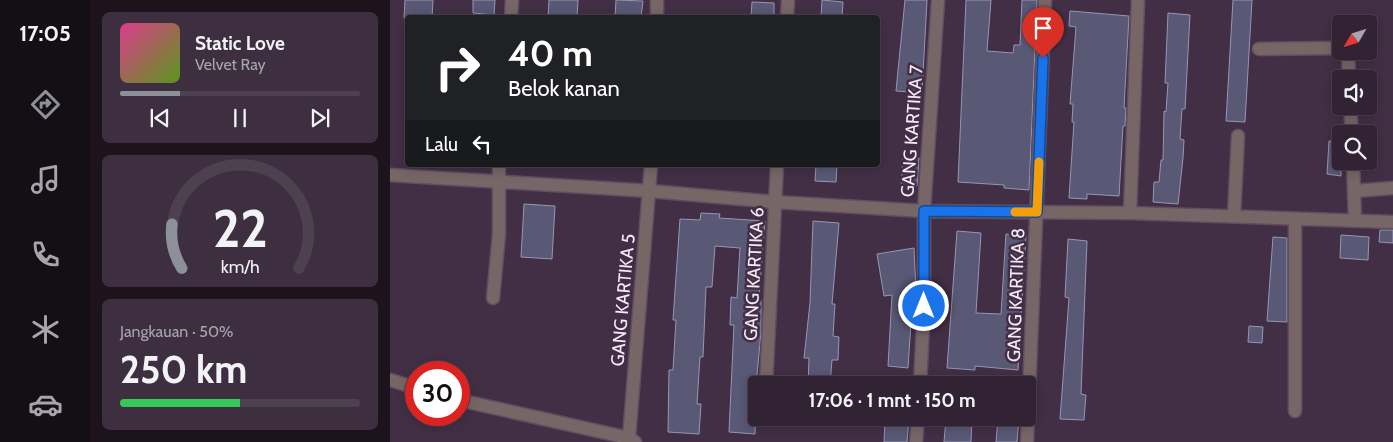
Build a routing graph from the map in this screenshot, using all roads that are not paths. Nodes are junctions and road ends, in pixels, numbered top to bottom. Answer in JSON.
{"nodes":[{"id":1,"x":512,"y":0,"type":"edge"},
{"id":2,"x":658,"y":0,"type":"edge"},
{"id":3,"x":788,"y":0,"type":"edge"},
{"id":4,"x":938,"y":0,"type":"edge"},
{"id":5,"x":1045,"y":0,"type":"edge"},
{"id":6,"x":1138,"y":0,"type":"edge"},
{"id":7,"x":511,"y":15,"type":"edge"},
{"id":8,"x":657,"y":15,"type":"edge"},
{"id":9,"x":787,"y":15,"type":"edge"},
{"id":10,"x":1332,"y":48,"type":"edge"},
{"id":11,"x":1259,"y":49,"type":"dead end"},
{"id":12,"x":1238,"y":136,"type":"dead end"},
{"id":13,"x":499,"y":167,"type":"edge"},
{"id":14,"x":651,"y":167,"type":"edge"},
{"id":15,"x":778,"y":167,"type":"edge"},
{"id":16,"x":1353,"y":170,"type":"edge"},
{"id":17,"x":390,"y":175,"type":"edge"},
{"id":18,"x":498,"y":183,"type":"junction"},
{"id":19,"x":1393,"y":188,"type":"edge"},
{"id":20,"x":650,"y":190,"type":"junction"},
{"id":21,"x":1354,"y":191,"type":"junction"},
{"id":22,"x":775,"y":202,"type":"junction"},
{"id":23,"x":924,"y":211,"type":"junction"},
{"id":24,"x":1037,"y":212,"type":"junction"},
{"id":25,"x":1130,"y":212,"type":"junction"},
{"id":26,"x":1234,"y":216,"type":"junction"},
{"id":27,"x":1295,"y":218,"type":"junction"},
{"id":28,"x":1355,"y":221,"type":"junction"},
{"id":29,"x":1393,"y":222,"type":"edge"},
{"id":30,"x":493,"y":298,"type":"dead end"},
{"id":31,"x":766,"y":376,"type":"edge"},
{"id":32,"x":920,"y":376,"type":"edge"},
{"id":33,"x":390,"y":380,"type":"edge"},
{"id":34,"x":405,"y":385,"type":"edge"},
{"id":35,"x":470,"y":403,"type":"edge"},
{"id":36,"x":1295,"y":411,"type":"dead end"},
{"id":37,"x":917,"y":426,"type":"edge"},
{"id":38,"x":632,"y":440,"type":"edge"},
{"id":39,"x":916,"y":442,"type":"edge"},
{"id":40,"x":1027,"y":442,"type":"edge"}],
"edges":[{"from":1,"to":7,"type":"street"},
{"from":2,"to":8,"type":"street"},
{"from":3,"to":9,"type":"street"},
{"from":4,"to":23,"type":"street","name":"GANG KARTIKA 7"},
{"from":5,"to":24,"type":"street","name":"GANG KARTIKA 8"},
{"from":6,"to":25,"type":"street"},
{"from":10,"to":11,"type":"street"},
{"from":12,"to":26,"type":"street"},
{"from":13,"to":18,"type":"street"},
{"from":14,"to":20,"type":"street","name":"GANG KARTIKA 5"},
{"from":15,"to":22,"type":"street","name":"GANG KARTIKA 6"},
{"from":16,"to":21,"type":"street"},
{"from":17,"to":18,"type":"street"},
{"from":18,"to":20,"type":"street"},
{"from":18,"to":30,"type":"street"},
{"from":19,"to":21,"type":"street"},
{"from":20,"to":22,"type":"street"},
{"from":20,"to":38,"type":"street","name":"GANG KARTIKA 5"},
{"from":21,"to":28,"type":"street"},
{"from":22,"to":23,"type":"street"},
{"from":22,"to":31,"type":"street","name":"GANG KARTIKA 6"},
{"from":23,"to":24,"type":"street"},
{"from":23,"to":32,"type":"street","name":"GANG KARTIKA 7"},
{"from":24,"to":25,"type":"street"},
{"from":24,"to":40,"type":"street","name":"GANG KARTIKA 8"},
{"from":25,"to":26,"type":"street"},
{"from":26,"to":27,"type":"street"},
{"from":27,"to":28,"type":"street"},
{"from":27,"to":36,"type":"street"},
{"from":28,"to":29,"type":"street"},
{"from":33,"to":34,"type":"street"},
{"from":35,"to":38,"type":"street"},
{"from":37,"to":39,"type":"street"}]}
